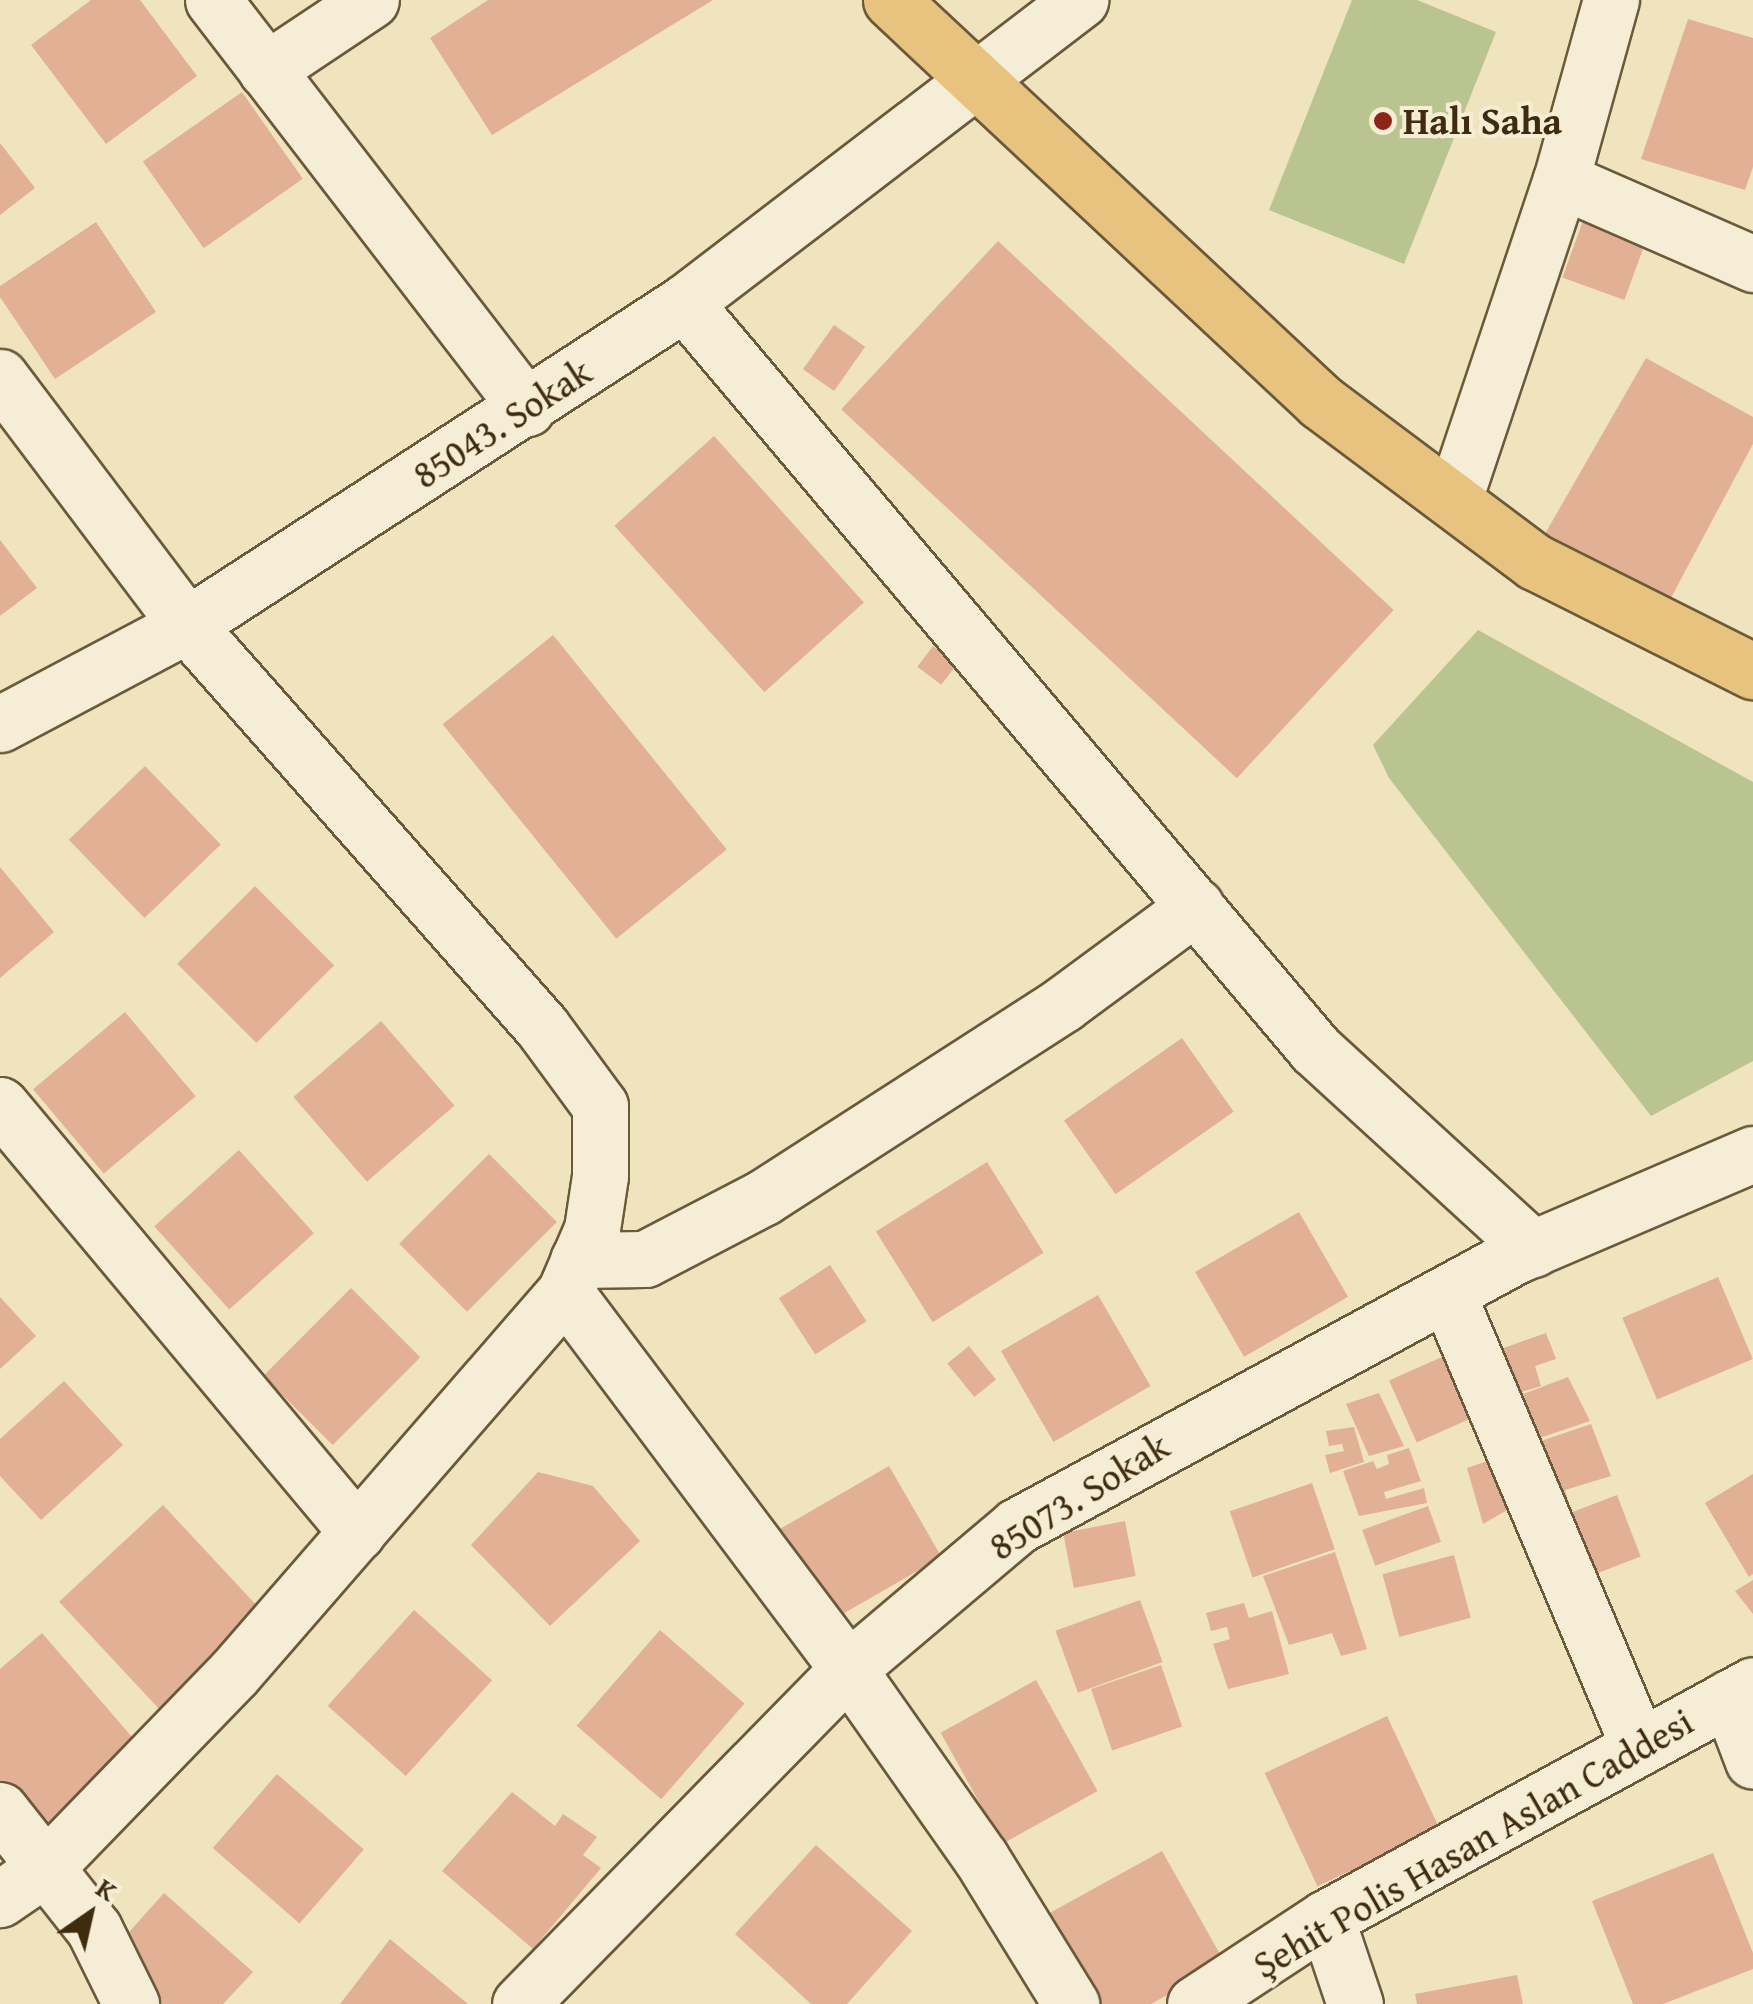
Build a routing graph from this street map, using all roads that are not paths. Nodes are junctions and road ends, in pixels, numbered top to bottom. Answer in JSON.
{"nodes":[{"id":1,"x":213,"y":0,"type":"edge"},
{"id":2,"x":371,"y":0,"type":"edge"},
{"id":3,"x":891,"y":0,"type":"edge"},
{"id":4,"x":1080,"y":0,"type":"edge"},
{"id":5,"x":1611,"y":0,"type":"edge"},
{"id":6,"x":266,"y":70,"type":"junction"},
{"id":7,"x":976,"y":80,"type":"junction"},
{"id":8,"x":1561,"y":180,"type":"junction"},
{"id":9,"x":1753,"y":264,"type":"edge"},
{"id":10,"x":684,"y":303,"type":"junction"},
{"id":11,"x":0,"y":377,"type":"edge"},
{"id":12,"x":526,"y":408,"type":"junction"},
{"id":13,"x":1454,"y":500,"type":"junction"},
{"id":14,"x":187,"y":624,"type":"junction"},
{"id":15,"x":1753,"y":671,"type":"edge"},
{"id":16,"x":0,"y":724,"type":"edge"},
{"id":17,"x":1196,"y":906,"type":"junction"},
{"id":18,"x":0,"y":1105,"type":"edge"},
{"id":19,"x":1753,"y":1154,"type":"edge"},
{"id":20,"x":1533,"y":1249,"type":"junction"},
{"id":21,"x":571,"y":1276,"type":"junction"},
{"id":22,"x":1448,"y":1295,"type":"junction"},
{"id":23,"x":357,"y":1532,"type":"junction"},
{"id":24,"x":848,"y":1668,"type":"junction"},
{"id":25,"x":1741,"y":1691,"type":"edge"},
{"id":26,"x":1639,"y":1747,"type":"junction"},
{"id":27,"x":1753,"y":1761,"type":"edge"},
{"id":28,"x":0,"y":1810,"type":"edge"},
{"id":29,"x":45,"y":1868,"type":"junction"},
{"id":30,"x":0,"y":1899,"type":"edge"},
{"id":31,"x":1326,"y":1918,"type":"junction"},
{"id":32,"x":131,"y":2004,"type":"edge"},
{"id":33,"x":520,"y":2004,"type":"edge"},
{"id":34,"x":1071,"y":2004,"type":"edge"},
{"id":35,"x":1196,"y":2004,"type":"edge"},
{"id":36,"x":1355,"y":2004,"type":"edge"}],
"edges":[{"from":1,"to":6,"type":"street"},
{"from":2,"to":6,"type":"street"},
{"from":3,"to":7,"type":"main road"},
{"from":4,"to":7,"type":"street","name":"85043. Sokak"},
{"from":5,"to":8,"type":"street"},
{"from":6,"to":12,"type":"street"},
{"from":7,"to":10,"type":"street","name":"85043. Sokak"},
{"from":7,"to":13,"type":"main road"},
{"from":8,"to":9,"type":"street"},
{"from":8,"to":13,"type":"street"},
{"from":10,"to":12,"type":"street","name":"85043. Sokak"},
{"from":10,"to":17,"type":"street"},
{"from":11,"to":14,"type":"street"},
{"from":12,"to":14,"type":"street","name":"85043. Sokak"},
{"from":13,"to":15,"type":"main road"},
{"from":14,"to":16,"type":"street","name":"85043. Sokak"},
{"from":14,"to":21,"type":"street"},
{"from":17,"to":20,"type":"street"},
{"from":17,"to":21,"type":"street"},
{"from":18,"to":23,"type":"street"},
{"from":19,"to":20,"type":"street","name":"85073. Sokak"},
{"from":20,"to":22,"type":"street","name":"85073. Sokak"},
{"from":21,"to":23,"type":"street"},
{"from":21,"to":24,"type":"street"},
{"from":22,"to":24,"type":"street","name":"85073. Sokak"},
{"from":22,"to":26,"type":"street"},
{"from":23,"to":29,"type":"street"},
{"from":24,"to":33,"type":"street","name":"85073. Sokak"},
{"from":24,"to":34,"type":"street"},
{"from":25,"to":26,"type":"street","name":"Şehit Polis Hasan Aslan Caddesi"},
{"from":25,"to":27,"type":"street"},
{"from":26,"to":31,"type":"street","name":"Şehit Polis Hasan Aslan Caddesi"},
{"from":28,"to":29,"type":"street"},
{"from":29,"to":30,"type":"street"},
{"from":29,"to":32,"type":"street"},
{"from":31,"to":35,"type":"street","name":"Şehit Polis Hasan Aslan Caddesi"},
{"from":31,"to":36,"type":"street"}]}
